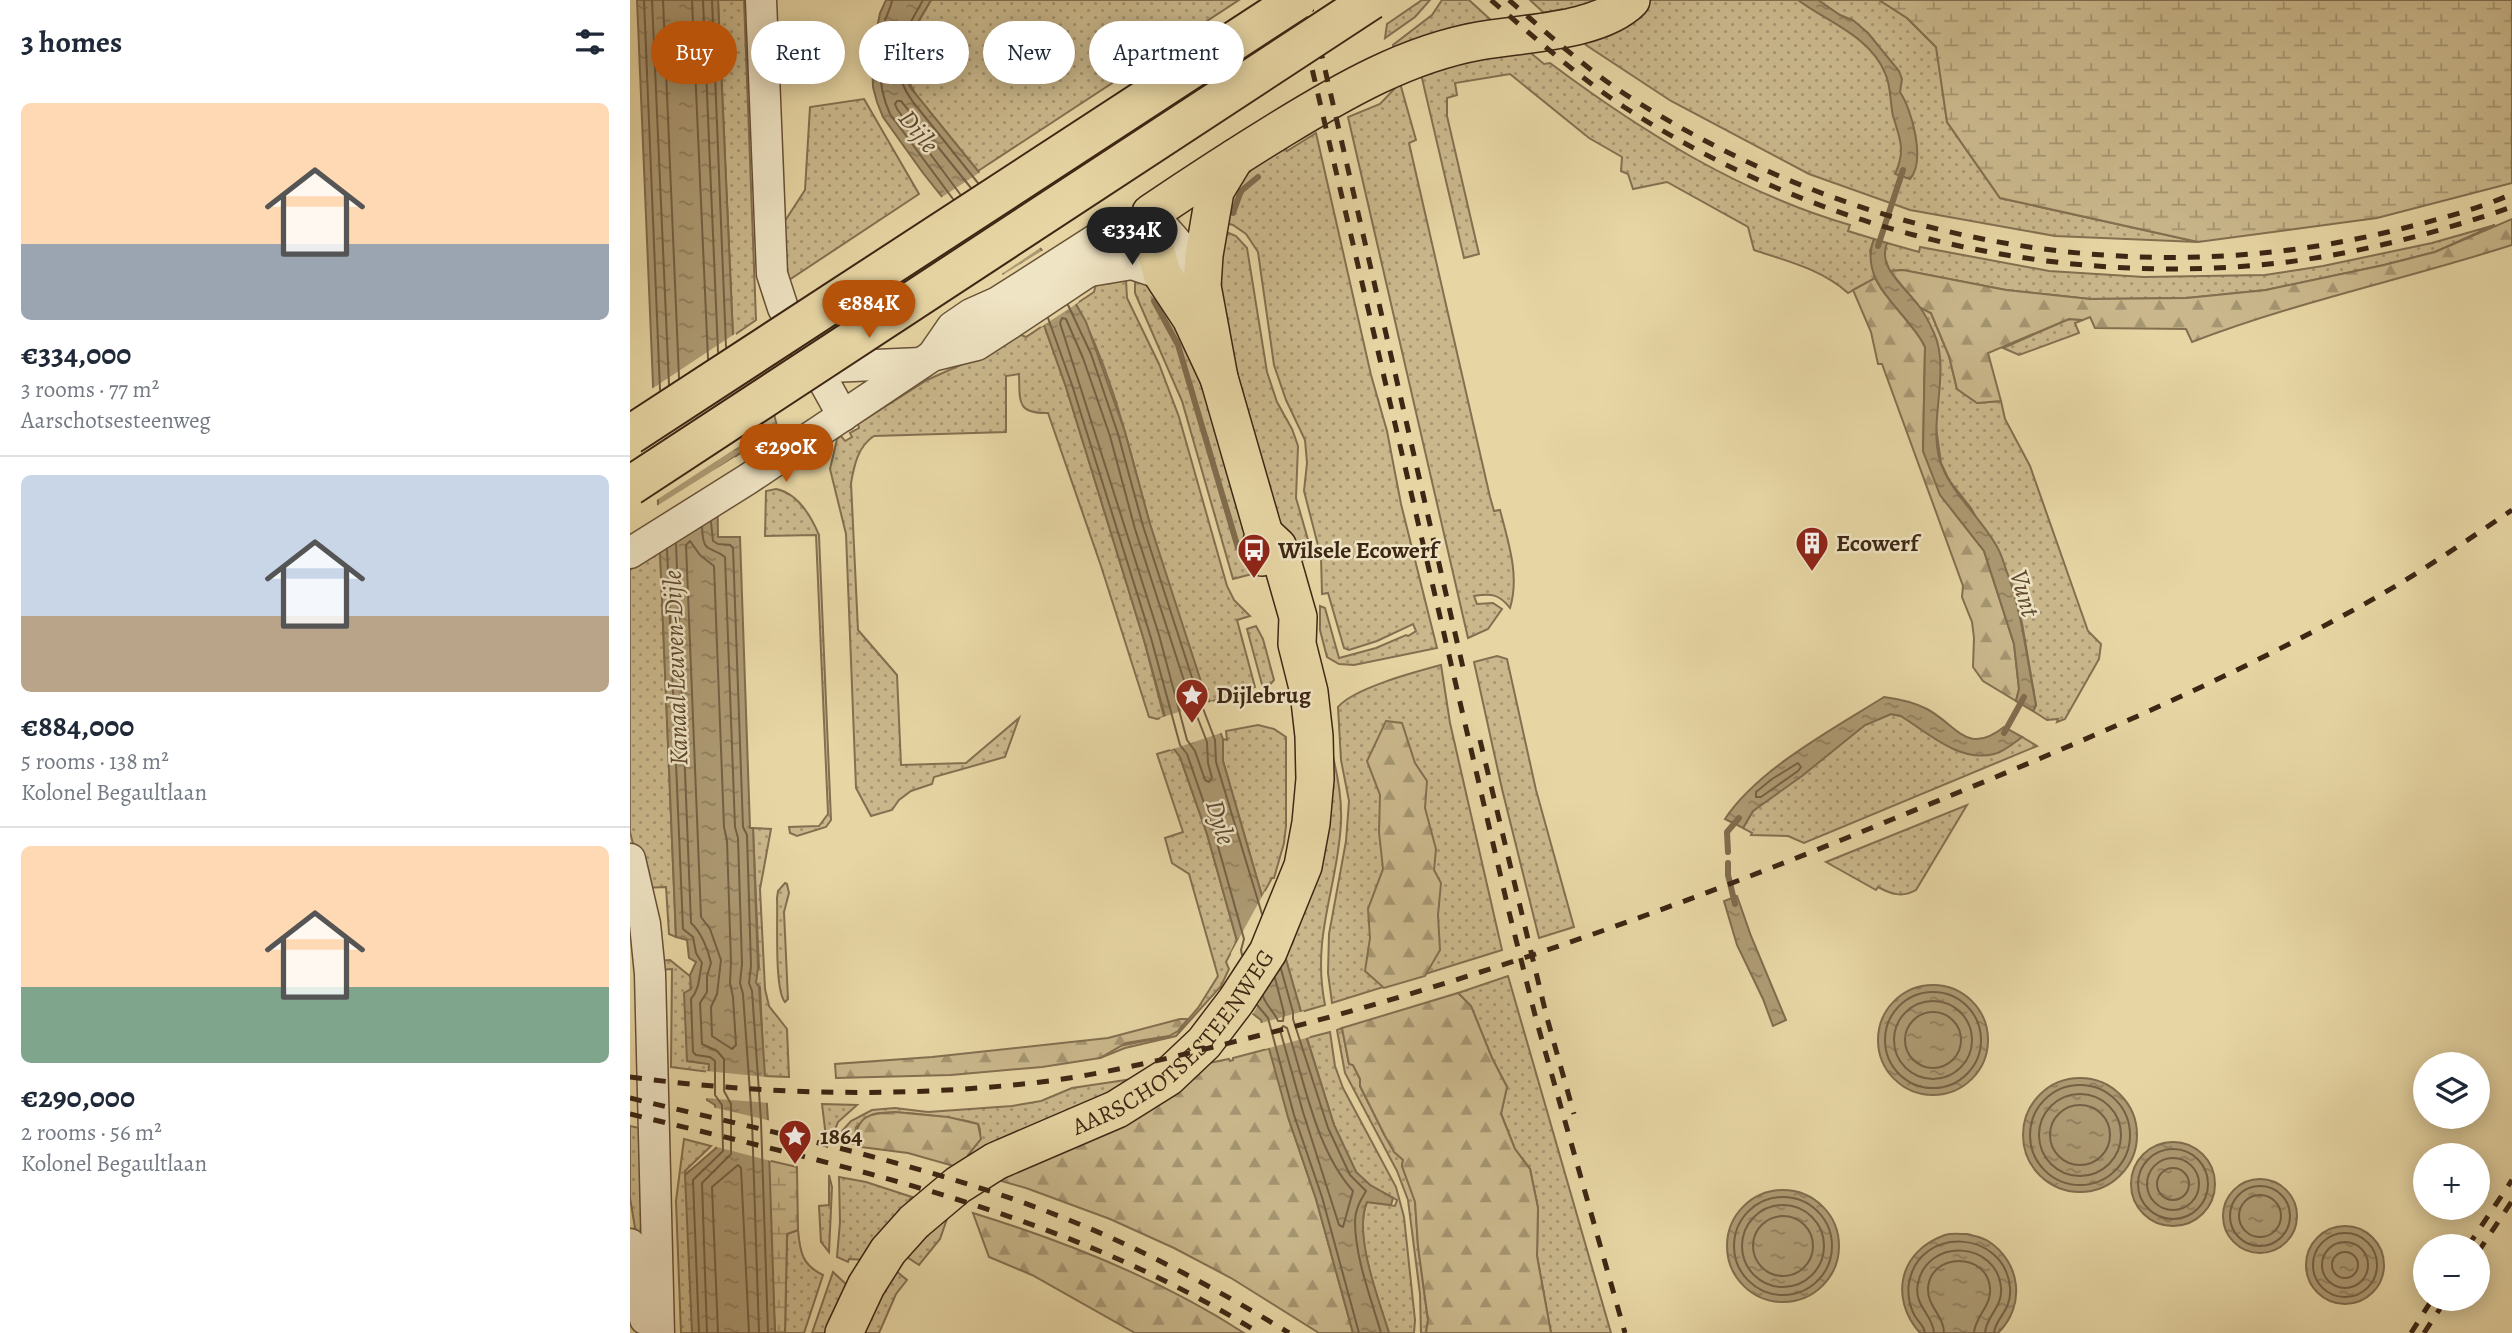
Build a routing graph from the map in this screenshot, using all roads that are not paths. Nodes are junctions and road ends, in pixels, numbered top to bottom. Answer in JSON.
{"nodes":[{"id":1,"x":761,"y":0,"type":"edge"},
{"id":2,"x":1297,"y":0,"type":"edge"},
{"id":3,"x":1371,"y":0,"type":"edge"},
{"id":4,"x":1631,"y":0,"type":"edge"},
{"id":5,"x":1236,"y":157,"type":"junction"},
{"id":6,"x":1143,"y":220,"type":"junction"},
{"id":7,"x":1084,"y":260,"type":"junction"},
{"id":8,"x":1162,"y":274,"type":"junction"},
{"id":9,"x":1202,"y":286,"type":"junction"},
{"id":10,"x":927,"y":359,"type":"junction"},
{"id":11,"x":811,"y":361,"type":"junction"},
{"id":12,"x":1219,"y":378,"type":"junction"},
{"id":13,"x":843,"y":416,"type":"junction"},
{"id":14,"x":630,"y":435,"type":"edge"},
{"id":15,"x":630,"y":486,"type":"edge"},
{"id":16,"x":642,"y":546,"type":"edge"},
{"id":17,"x":630,"y":859,"type":"edge"},
{"id":18,"x":630,"y":1244,"type":"edge"},
{"id":19,"x":648,"y":1333,"type":"edge"},
{"id":20,"x":659,"y":1333,"type":"edge"},
{"id":21,"x":844,"y":1333,"type":"edge"}],
"edges":[{"from":1,"to":11,"type":"street"},
{"from":2,"to":14,"type":"highway","bridge":true},
{"from":3,"to":15,"type":"highway","bridge":true},
{"from":4,"to":5,"type":"main road"},
{"from":5,"to":6,"type":"main road"},
{"from":5,"to":9,"type":"main road","name":"AARSCHOTSESTEENWEG"},
{"from":6,"to":7,"type":"street"},
{"from":6,"to":8,"type":"main road","name":"AARSCHOTSESTEENWEG"},
{"from":6,"to":9,"type":"street","name":"AARSCHOTSESTEENWEG"},
{"from":7,"to":8,"type":"street"},
{"from":7,"to":10,"type":"street"},
{"from":8,"to":12,"type":"main road","name":"AARSCHOTSESTEENWEG"},
{"from":9,"to":12,"type":"main road","name":"AARSCHOTSESTEENWEG"},
{"from":10,"to":11,"type":"street"},
{"from":10,"to":13,"type":"street"},
{"from":11,"to":13,"type":"street"},
{"from":12,"to":21,"type":"main road","name":"AARSCHOTSESTEENWEG"},
{"from":13,"to":16,"type":"street"},
{"from":17,"to":20,"type":"street"},
{"from":18,"to":19,"type":"street"}]}
